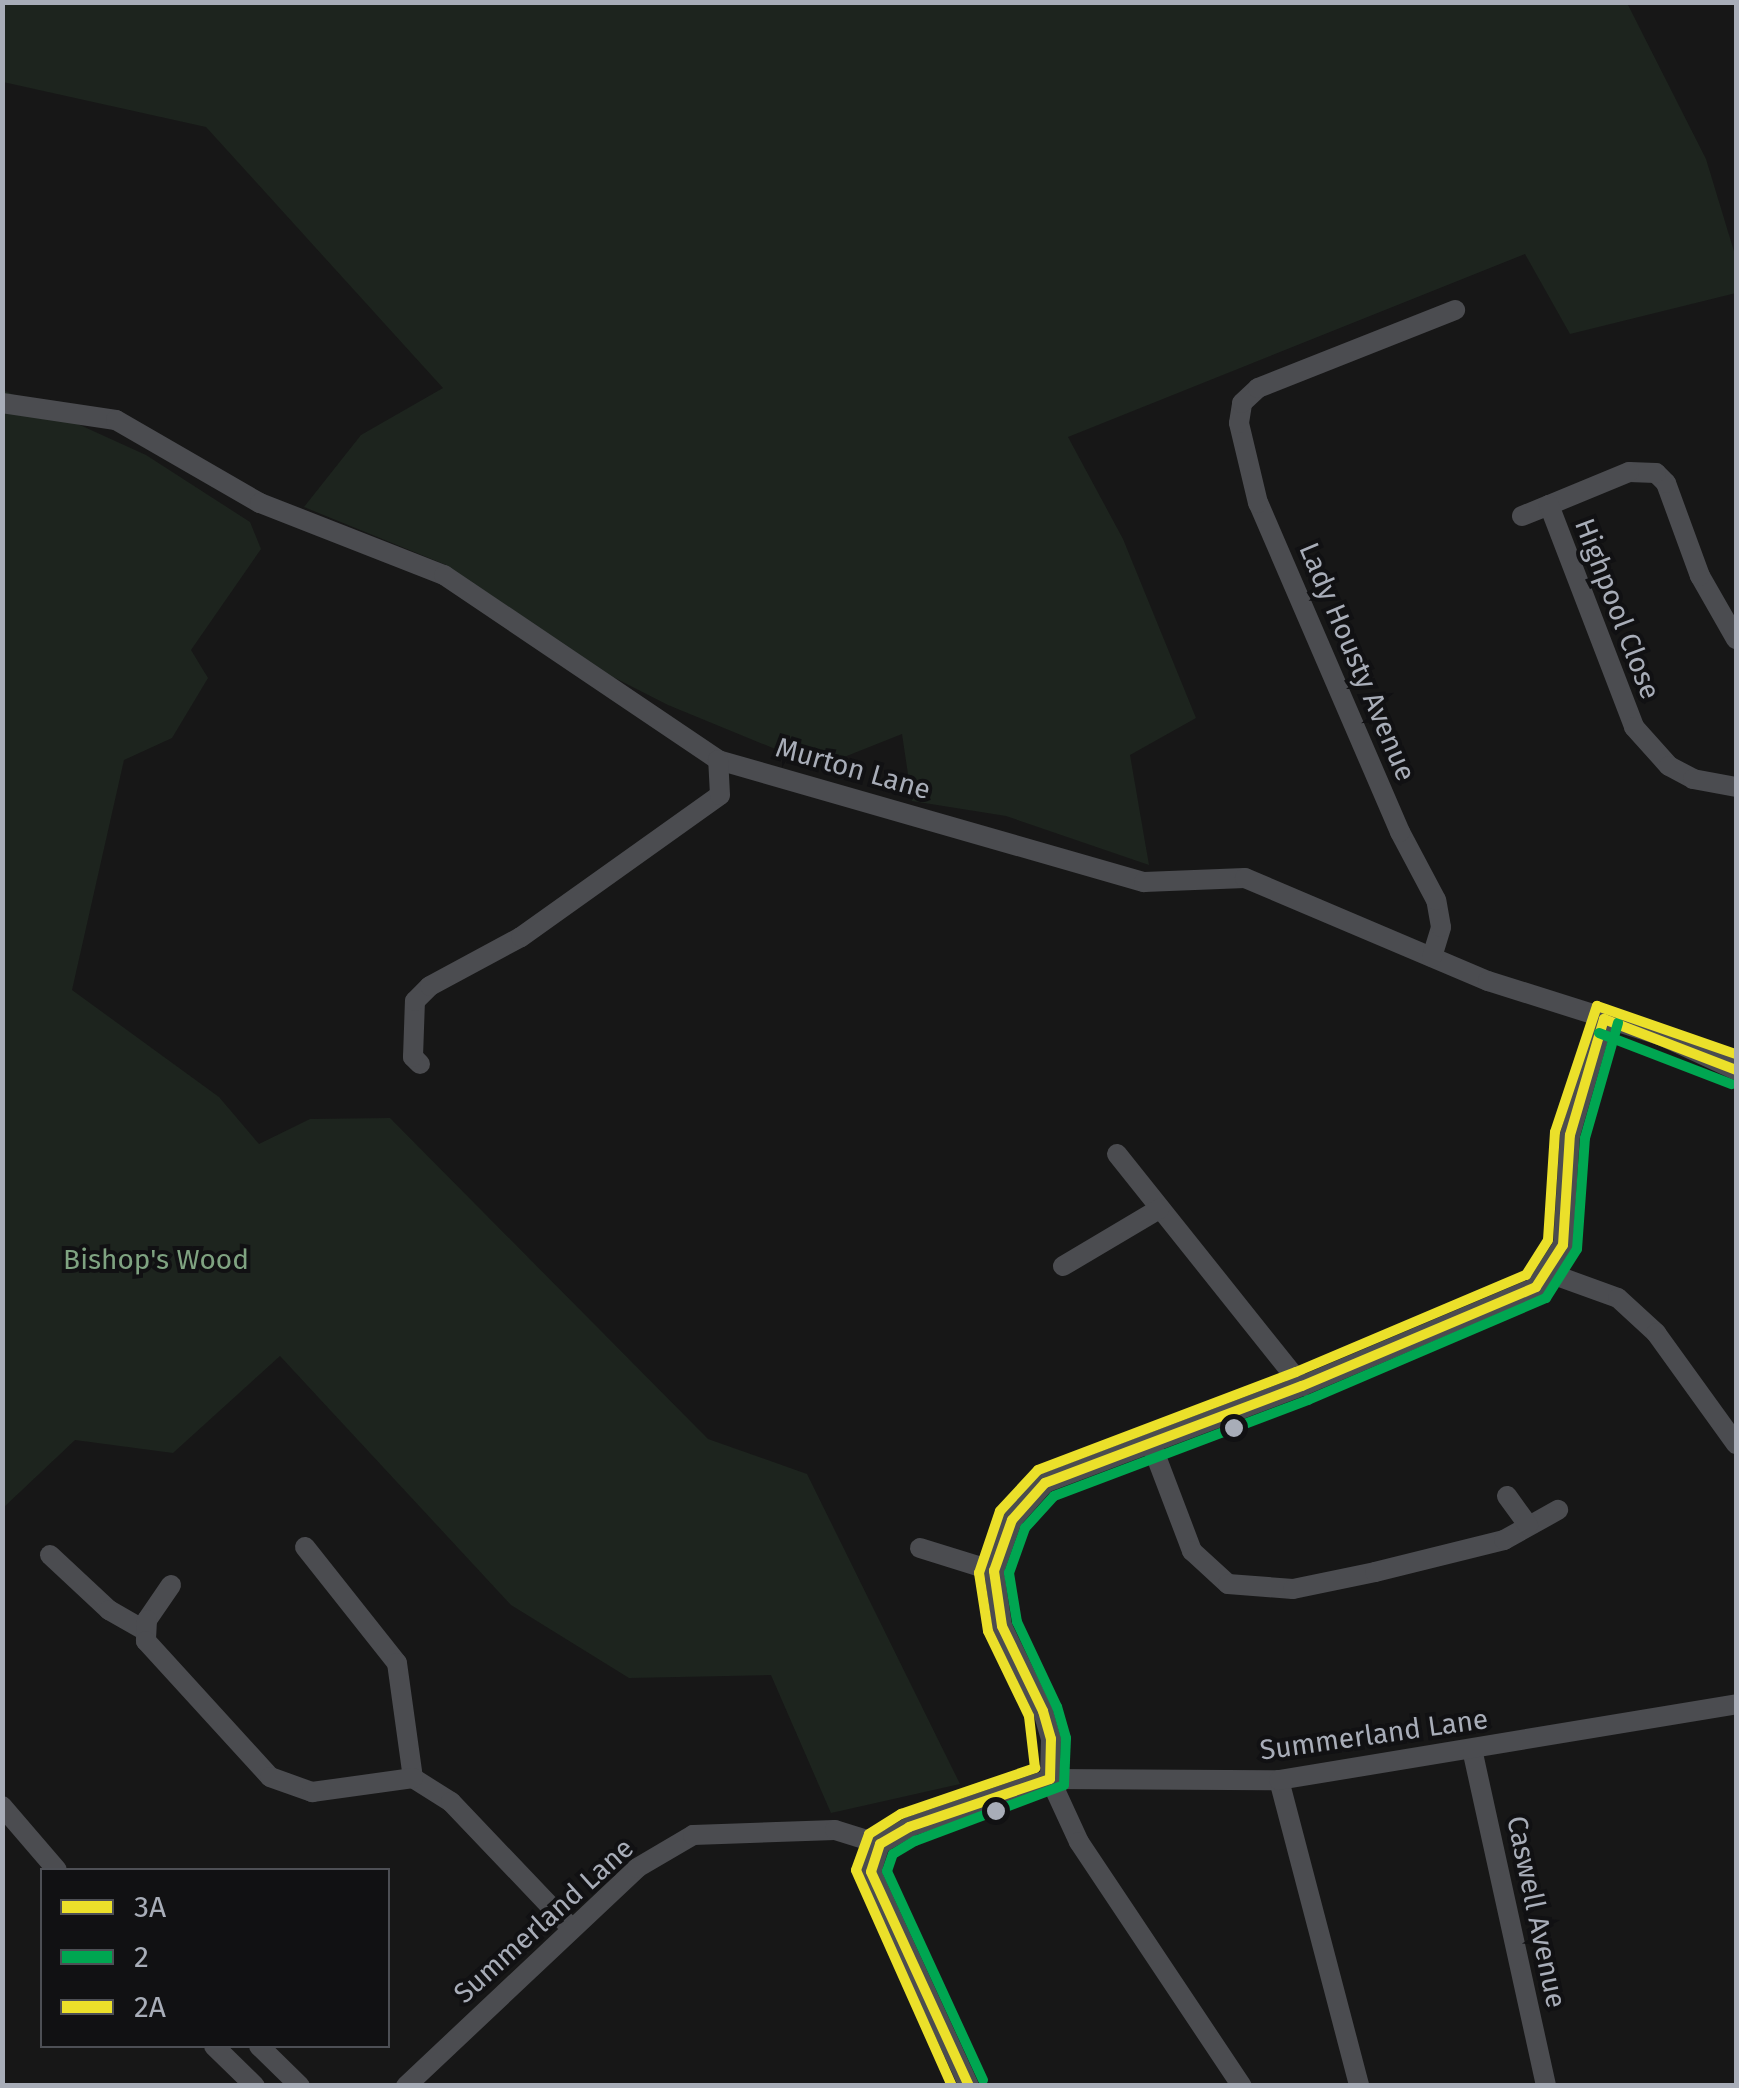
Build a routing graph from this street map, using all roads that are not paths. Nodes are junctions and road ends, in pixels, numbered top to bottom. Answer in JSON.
{"nodes":[{"id":1,"x":1455,"y":310,"type":"dead end"},
{"id":2,"x":2,"y":403,"type":"edge"},
{"id":3,"x":1549,"y":505,"type":"junction"},
{"id":4,"x":1522,"y":516,"type":"dead end"},
{"id":5,"x":1736,"y":639,"type":"edge"},
{"id":6,"x":718,"y":760,"type":"junction"},
{"id":7,"x":1736,"y":787,"type":"edge"},
{"id":8,"x":1432,"y":957,"type":"junction"},
{"id":9,"x":1604,"y":1019,"type":"junction"},
{"id":10,"x":420,"y":1064,"type":"dead end"},
{"id":11,"x":1736,"y":1070,"type":"edge"},
{"id":12,"x":1116,"y":1154,"type":"dead end"},
{"id":13,"x":1158,"y":1209,"type":"junction"},
{"id":14,"x":1063,"y":1266,"type":"dead end"},
{"id":15,"x":1549,"y":1273,"type":"junction"},
{"id":16,"x":1302,"y":1386,"type":"junction"},
{"id":17,"x":1151,"y":1442,"type":"junction"},
{"id":18,"x":1736,"y":1444,"type":"edge"},
{"id":19,"x":1508,"y":1496,"type":"dead end"},
{"id":20,"x":1558,"y":1510,"type":"dead end"},
{"id":21,"x":1528,"y":1525,"type":"junction"},
{"id":22,"x":305,"y":1547,"type":"dead end"},
{"id":23,"x":920,"y":1548,"type":"dead end"},
{"id":24,"x":50,"y":1554,"type":"dead end"},
{"id":25,"x":994,"y":1571,"type":"junction"},
{"id":26,"x":171,"y":1585,"type":"dead end"},
{"id":27,"x":144,"y":1630,"type":"junction"},
{"id":28,"x":1736,"y":1704,"type":"edge"},
{"id":29,"x":1472,"y":1750,"type":"junction"},
{"id":30,"x":413,"y":1778,"type":"junction"},
{"id":31,"x":1050,"y":1780,"type":"junction"},
{"id":32,"x":1279,"y":1780,"type":"junction"},
{"id":33,"x":2,"y":1806,"type":"edge"},
{"id":34,"x":880,"y":1844,"type":"junction"},
{"id":35,"x":55,"y":1868,"type":"edge"},
{"id":36,"x":571,"y":1928,"type":"junction"},
{"id":37,"x":216,"y":2048,"type":"edge"},
{"id":38,"x":260,"y":2048,"type":"edge"},
{"id":39,"x":255,"y":2086,"type":"edge"},
{"id":40,"x":300,"y":2086,"type":"edge"},
{"id":41,"x":406,"y":2086,"type":"edge"},
{"id":42,"x":970,"y":2086,"type":"edge"},
{"id":43,"x":1242,"y":2086,"type":"edge"},
{"id":44,"x":1359,"y":2086,"type":"edge"},
{"id":45,"x":1546,"y":2086,"type":"edge"}],
"edges":[{"from":1,"to":8,"type":"street","name":"Lady Housty Avenue"},
{"from":2,"to":6,"type":"street","name":"Murton Lane"},
{"from":3,"to":4,"type":"street","name":"Highpool Close"},
{"from":3,"to":5,"type":"street","name":"Highpool Close"},
{"from":3,"to":7,"type":"street","name":"Highpool Close"},
{"from":6,"to":8,"type":"street","name":"Murton Lane"},
{"from":6,"to":10,"type":"street"},
{"from":8,"to":9,"type":"street","name":"Murton Lane"},
{"from":9,"to":11,"type":"street","name":"Murton Lane"},
{"from":9,"to":15,"type":"street"},
{"from":12,"to":13,"type":"street"},
{"from":13,"to":14,"type":"street"},
{"from":13,"to":16,"type":"street"},
{"from":15,"to":16,"type":"street"},
{"from":15,"to":18,"type":"street"},
{"from":16,"to":17,"type":"street"},
{"from":17,"to":21,"type":"street"},
{"from":17,"to":25,"type":"street"},
{"from":19,"to":21,"type":"street"},
{"from":20,"to":21,"type":"street"},
{"from":22,"to":30,"type":"street"},
{"from":23,"to":25,"type":"street"},
{"from":24,"to":27,"type":"street"},
{"from":25,"to":31,"type":"street"},
{"from":26,"to":27,"type":"street"},
{"from":27,"to":30,"type":"street"},
{"from":28,"to":29,"type":"street","name":"Summerland Lane"},
{"from":29,"to":32,"type":"street","name":"Summerland Lane"},
{"from":29,"to":45,"type":"street","name":"Caswell Avenue"},
{"from":30,"to":36,"type":"street"},
{"from":31,"to":32,"type":"street","name":"Summerland Lane"},
{"from":31,"to":34,"type":"street","name":"Summerland Lane"},
{"from":31,"to":43,"type":"street"},
{"from":32,"to":44,"type":"street"},
{"from":33,"to":35,"type":"street"},
{"from":34,"to":36,"type":"street","name":"Summerland Lane"},
{"from":34,"to":42,"type":"street"},
{"from":36,"to":41,"type":"street","name":"Summerland Lane"},
{"from":37,"to":39,"type":"street"},
{"from":38,"to":40,"type":"street"}]}
